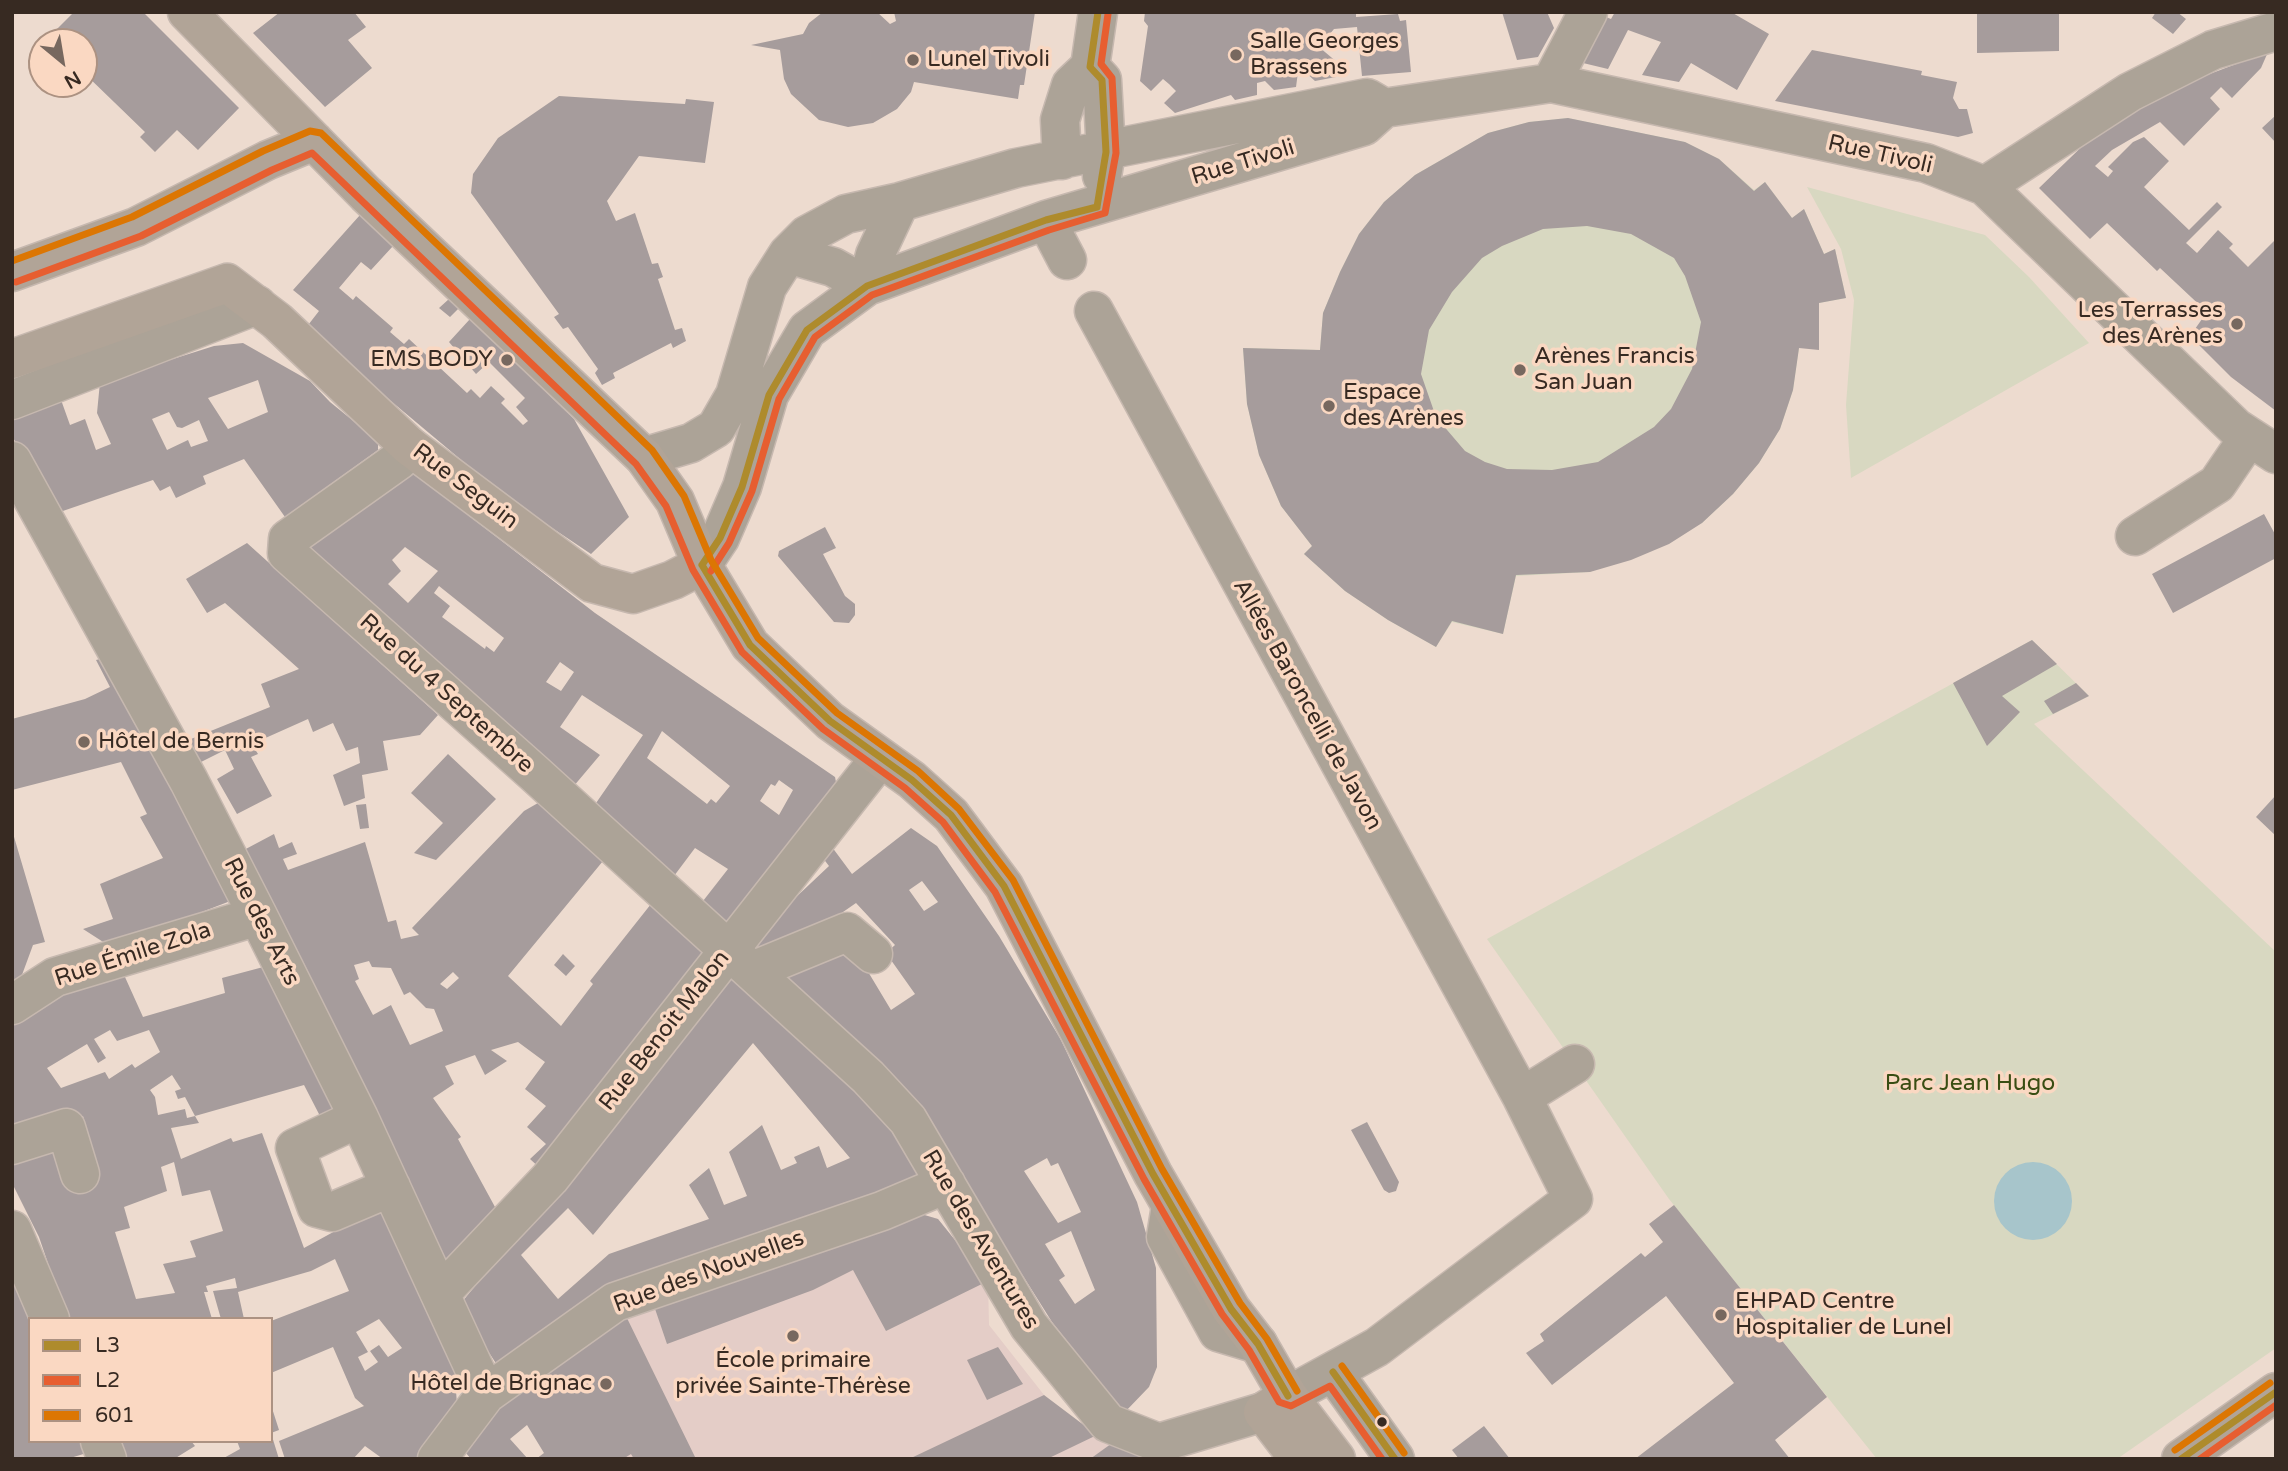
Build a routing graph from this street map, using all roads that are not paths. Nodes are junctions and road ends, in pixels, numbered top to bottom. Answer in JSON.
{"nodes":[{"id":1,"x":187,"y":12,"type":"edge"},
{"id":2,"x":1098,"y":12,"type":"edge"},
{"id":3,"x":1588,"y":12,"type":"edge"},
{"id":4,"x":2276,"y":31,"type":"edge"},
{"id":5,"x":1090,"y":67,"type":"junction"},
{"id":6,"x":1550,"y":83,"type":"junction"},
{"id":7,"x":1384,"y":108,"type":"junction"},
{"id":8,"x":314,"y":141,"type":"junction"},
{"id":9,"x":1107,"y":152,"type":"junction"},
{"id":10,"x":1062,"y":160,"type":"junction"},
{"id":11,"x":1985,"y":186,"type":"junction"},
{"id":12,"x":900,"y":202,"type":"junction"},
{"id":13,"x":1097,"y":206,"type":"junction"},
{"id":14,"x":1046,"y":220,"type":"junction"},
{"id":15,"x":788,"y":254,"type":"junction"},
{"id":16,"x":1067,"y":260,"type":"dead end"},
{"id":17,"x":12,"y":272,"type":"edge"},
{"id":18,"x":867,"y":286,"type":"junction"},
{"id":19,"x":257,"y":305,"type":"junction"},
{"id":20,"x":1094,"y":312,"type":"dead end"},
{"id":21,"x":12,"y":359,"type":"edge"},
{"id":22,"x":12,"y":400,"type":"edge"},
{"id":23,"x":2262,"y":445,"type":"edge"},
{"id":24,"x":409,"y":446,"type":"junction"},
{"id":25,"x":644,"y":457,"type":"junction"},
{"id":26,"x":12,"y":461,"type":"edge"},
{"id":27,"x":2135,"y":536,"type":"dead end"},
{"id":28,"x":702,"y":565,"type":"junction"},
{"id":29,"x":880,"y":758,"type":"junction"},
{"id":30,"x":258,"y":916,"type":"junction"},
{"id":31,"x":873,"y":954,"type":"dead end"},
{"id":32,"x":741,"y":960,"type":"junction"},
{"id":33,"x":12,"y":1005,"type":"edge"},
{"id":34,"x":1574,"y":1064,"type":"dead end"},
{"id":35,"x":1522,"y":1097,"type":"junction"},
{"id":36,"x":359,"y":1118,"type":"junction"},
{"id":37,"x":12,"y":1145,"type":"edge"},
{"id":38,"x":80,"y":1174,"type":"dead end"},
{"id":39,"x":946,"y":1184,"type":"junction"},
{"id":40,"x":391,"y":1187,"type":"junction"},
{"id":41,"x":12,"y":1230,"type":"edge"},
{"id":42,"x":440,"y":1294,"type":"junction"},
{"id":43,"x":49,"y":1317,"type":"edge"},
{"id":44,"x":1356,"y":1359,"type":"junction"},
{"id":45,"x":2276,"y":1392,"type":"edge"},
{"id":46,"x":486,"y":1394,"type":"junction"},
{"id":47,"x":1275,"y":1404,"type":"junction"},
{"id":48,"x":437,"y":1459,"type":"edge"},
{"id":49,"x":1299,"y":1459,"type":"edge"},
{"id":50,"x":1336,"y":1459,"type":"edge"},
{"id":51,"x":1395,"y":1459,"type":"edge"},
{"id":52,"x":2180,"y":1459,"type":"edge"}],
"edges":[{"from":1,"to":8,"type":"main road"},
{"from":2,"to":5,"type":"street"},
{"from":3,"to":6,"type":"street"},
{"from":4,"to":11,"type":"street"},
{"from":5,"to":9,"type":"street"},
{"from":5,"to":10,"type":"street"},
{"from":6,"to":7,"type":"street","name":"Rue Tivoli"},
{"from":6,"to":11,"type":"street","name":"Rue Tivoli"},
{"from":7,"to":9,"type":"street","name":"Rue Tivoli"},
{"from":7,"to":13,"type":"street","name":"Rue Tivoli"},
{"from":8,"to":17,"type":"main road"},
{"from":8,"to":25,"type":"main road"},
{"from":9,"to":10,"type":"street","name":"Rue Tivoli"},
{"from":9,"to":13,"type":"street"},
{"from":10,"to":12,"type":"street","name":"Rue Tivoli"},
{"from":10,"to":13,"type":"street"},
{"from":11,"to":23,"type":"street","name":"Rue Tivoli"},
{"from":12,"to":15,"type":"street","name":"Rue Tivoli"},
{"from":12,"to":18,"type":"street"},
{"from":13,"to":14,"type":"street","name":"Rue Tivoli"},
{"from":14,"to":16,"type":"street"},
{"from":14,"to":18,"type":"street","name":"Rue Tivoli"},
{"from":15,"to":18,"type":"street"},
{"from":15,"to":25,"type":"street","name":"Rue Tivoli"},
{"from":18,"to":28,"type":"street","name":"Rue Tivoli"},
{"from":19,"to":21,"type":"main road","name":"Rue Seguin"},
{"from":19,"to":22,"type":"street"},
{"from":19,"to":24,"type":"main road","name":"Rue Seguin"},
{"from":20,"to":35,"type":"street","name":"Allées Baroncelli de Javon"},
{"from":23,"to":27,"type":"street"},
{"from":24,"to":28,"type":"main road","name":"Rue Seguin"},
{"from":24,"to":32,"type":"street","name":"Rue du 4 Septembre"},
{"from":25,"to":28,"type":"main road"},
{"from":26,"to":30,"type":"street","name":"Rue des Arts"},
{"from":28,"to":29,"type":"main road"},
{"from":29,"to":32,"type":"street","name":"Rue Benoit Malon"},
{"from":29,"to":47,"type":"main road"},
{"from":30,"to":33,"type":"street","name":"Rue Émile Zola"},
{"from":30,"to":36,"type":"street","name":"Rue des Arts"},
{"from":31,"to":32,"type":"street"},
{"from":32,"to":39,"type":"street","name":"Rue des Aventures"},
{"from":32,"to":42,"type":"street","name":"Rue Benoit Malon"},
{"from":34,"to":35,"type":"street"},
{"from":35,"to":44,"type":"street","name":"Allées Baroncelli de Javon"},
{"from":36,"to":40,"type":"street","name":"Rue des Arts"},
{"from":36,"to":40,"type":"street"},
{"from":37,"to":38,"type":"street"},
{"from":39,"to":46,"type":"street","name":"Rue des Nouvelles"},
{"from":39,"to":47,"type":"street","name":"Rue des Aventures"},
{"from":40,"to":42,"type":"street","name":"Rue des Arts"},
{"from":41,"to":43,"type":"street"},
{"from":42,"to":46,"type":"street","name":"Rue des Arts"},
{"from":44,"to":47,"type":"street","name":"Rue des Aventures"},
{"from":44,"to":51,"type":"street"},
{"from":45,"to":52,"type":"main road"},
{"from":46,"to":48,"type":"street","name":"Rue des Nouvelles"},
{"from":47,"to":49,"type":"main road"},
{"from":47,"to":50,"type":"main road"}]}
